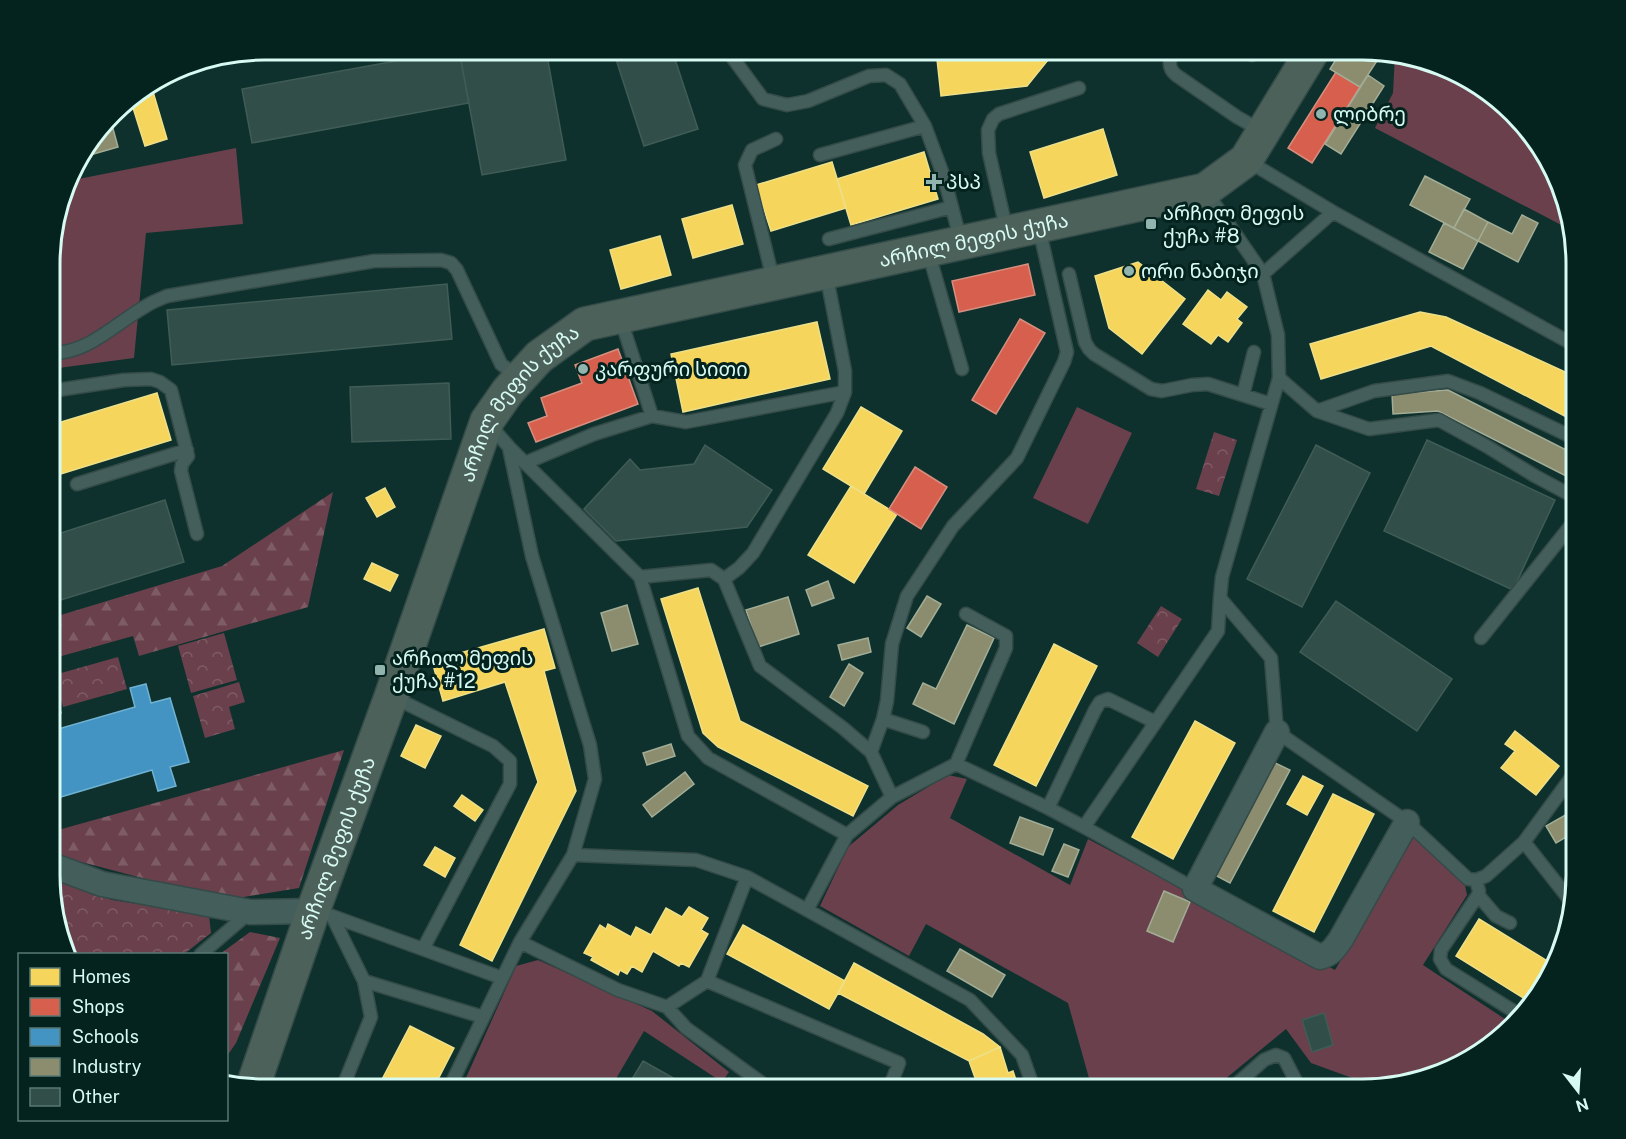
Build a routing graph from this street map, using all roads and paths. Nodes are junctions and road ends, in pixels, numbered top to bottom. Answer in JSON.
{"nodes":[{"id":1,"x":734,"y":60,"type":"edge"},
{"id":2,"x":1170,"y":60,"type":"edge"},
{"id":3,"x":1307,"y":60,"type":"edge"},
{"id":4,"x":1079,"y":88,"type":"dead end"},
{"id":5,"x":925,"y":126,"type":"junction"},
{"id":6,"x":1263,"y":132,"type":"junction"},
{"id":7,"x":776,"y":140,"type":"dead end"},
{"id":8,"x":820,"y":155,"type":"dead end"},
{"id":9,"x":1246,"y":160,"type":"junction"},
{"id":10,"x":1205,"y":190,"type":"junction"},
{"id":11,"x":952,"y":207,"type":"junction"},
{"id":12,"x":1333,"y":212,"type":"junction"},
{"id":13,"x":1039,"y":227,"type":"junction"},
{"id":14,"x":1008,"y":233,"type":"junction"},
{"id":15,"x":829,"y":238,"type":"dead end"},
{"id":16,"x":962,"y":243,"type":"junction"},
{"id":17,"x":928,"y":250,"type":"junction"},
{"id":18,"x":826,"y":273,"type":"junction"},
{"id":19,"x":1069,"y":274,"type":"dead end"},
{"id":20,"x":1263,"y":274,"type":"junction"},
{"id":21,"x":774,"y":283,"type":"junction"},
{"id":22,"x":620,"y":317,"type":"junction"},
{"id":23,"x":1566,"y":340,"type":"edge"},
{"id":24,"x":1254,"y":352,"type":"dead end"},
{"id":25,"x":60,"y":353,"type":"edge"},
{"id":26,"x":963,"y":369,"type":"dead end"},
{"id":27,"x":1279,"y":378,"type":"junction"},
{"id":28,"x":520,"y":379,"type":"junction"},
{"id":29,"x":60,"y":390,"type":"edge"},
{"id":30,"x":845,"y":392,"type":"junction"},
{"id":31,"x":1243,"y":395,"type":"junction"},
{"id":32,"x":1271,"y":404,"type":"junction"},
{"id":33,"x":1317,"y":411,"type":"junction"},
{"id":34,"x":652,"y":416,"type":"junction"},
{"id":35,"x":487,"y":421,"type":"junction"},
{"id":36,"x":1566,"y":434,"type":"edge"},
{"id":37,"x":509,"y":447,"type":"junction"},
{"id":38,"x":187,"y":450,"type":"junction"},
{"id":39,"x":525,"y":463,"type":"junction"},
{"id":40,"x":77,"y":484,"type":"dead end"},
{"id":41,"x":1566,"y":493,"type":"edge"},
{"id":42,"x":1566,"y":532,"type":"edge"},
{"id":43,"x":197,"y":534,"type":"dead end"},
{"id":44,"x":640,"y":576,"type":"junction"},
{"id":45,"x":724,"y":579,"type":"junction"},
{"id":46,"x":1220,"y":598,"type":"junction"},
{"id":47,"x":966,"y":614,"type":"dead end"},
{"id":48,"x":1481,"y":638,"type":"dead end"},
{"id":49,"x":391,"y":697,"type":"junction"},
{"id":50,"x":883,"y":719,"type":"junction"},
{"id":51,"x":1155,"y":722,"type":"junction"},
{"id":52,"x":922,"y":732,"type":"dead end"},
{"id":53,"x":1277,"y":732,"type":"junction"},
{"id":54,"x":871,"y":752,"type":"junction"},
{"id":55,"x":956,"y":764,"type":"junction"},
{"id":56,"x":1566,"y":785,"type":"edge"},
{"id":57,"x":892,"y":797,"type":"junction"},
{"id":58,"x":1048,"y":808,"type":"junction"},
{"id":59,"x":1407,"y":822,"type":"junction"},
{"id":60,"x":1084,"y":827,"type":"junction"},
{"id":61,"x":847,"y":835,"type":"junction"},
{"id":62,"x":1524,"y":842,"type":"junction"},
{"id":63,"x":573,"y":855,"type":"junction"},
{"id":64,"x":60,"y":868,"type":"edge"},
{"id":65,"x":747,"y":877,"type":"junction"},
{"id":66,"x":1476,"y":880,"type":"junction"},
{"id":67,"x":1196,"y":889,"type":"junction"},
{"id":68,"x":1565,"y":894,"type":"edge"},
{"id":69,"x":1478,"y":895,"type":"junction"},
{"id":70,"x":807,"y":910,"type":"junction"},
{"id":71,"x":249,"y":912,"type":"junction"},
{"id":72,"x":323,"y":914,"type":"junction"},
{"id":73,"x":1510,"y":923,"type":"dead end"},
{"id":74,"x":520,"y":942,"type":"junction"},
{"id":75,"x":423,"y":950,"type":"junction"},
{"id":76,"x":202,"y":953,"type":"edge"},
{"id":77,"x":502,"y":978,"type":"junction"},
{"id":78,"x":364,"y":981,"type":"junction"},
{"id":79,"x":706,"y":981,"type":"junction"},
{"id":80,"x":667,"y":1007,"type":"junction"},
{"id":81,"x":1513,"y":1011,"type":"edge"},
{"id":82,"x":483,"y":1017,"type":"junction"},
{"id":83,"x":256,"y":1079,"type":"edge"},
{"id":84,"x":346,"y":1079,"type":"edge"},
{"id":85,"x":454,"y":1079,"type":"edge"},
{"id":86,"x":756,"y":1079,"type":"edge"},
{"id":87,"x":893,"y":1079,"type":"edge"},
{"id":88,"x":1030,"y":1079,"type":"edge"},
{"id":89,"x":1242,"y":1079,"type":"edge"},
{"id":90,"x":1295,"y":1079,"type":"edge"}],
"edges":[{"from":1,"to":5,"type":"lane"},
{"from":2,"to":6,"type":"lane"},
{"from":3,"to":6,"type":"street","name":"არჩილ მეფის ქუჩა"},
{"from":4,"to":14,"type":"lane"},
{"from":5,"to":8,"type":"lane"},
{"from":5,"to":11,"type":"lane"},
{"from":6,"to":9,"type":"street","name":"არჩილ მეფის ქუჩა"},
{"from":7,"to":21,"type":"lane"},
{"from":9,"to":10,"type":"street","name":"არჩილ მეფის ქუჩა"},
{"from":9,"to":12,"type":"lane"},
{"from":10,"to":13,"type":"street","name":"არჩილ მეფის ქუჩა"},
{"from":10,"to":20,"type":"lane"},
{"from":11,"to":15,"type":"lane"},
{"from":11,"to":16,"type":"lane"},
{"from":12,"to":20,"type":"lane"},
{"from":12,"to":23,"type":"lane"},
{"from":13,"to":14,"type":"street","name":"არჩილ მეფის ქუჩა"},
{"from":13,"to":50,"type":"lane"},
{"from":14,"to":16,"type":"street","name":"არჩილ მეფის ქუჩა"},
{"from":16,"to":17,"type":"street","name":"არჩილ მეფის ქუჩა"},
{"from":17,"to":18,"type":"street","name":"არჩილ მეფის ქუჩა"},
{"from":17,"to":26,"type":"lane"},
{"from":18,"to":21,"type":"street","name":"არჩილ მეფის ქუჩა"},
{"from":18,"to":30,"type":"lane"},
{"from":19,"to":31,"type":"lane"},
{"from":20,"to":27,"type":"lane"},
{"from":21,"to":22,"type":"street","name":"არჩილ მეფის ქუჩა"},
{"from":22,"to":28,"type":"street","name":"არჩილ მეფის ქუჩა"},
{"from":22,"to":34,"type":"lane"},
{"from":24,"to":31,"type":"lane"},
{"from":25,"to":28,"type":"lane"},
{"from":27,"to":32,"type":"lane"},
{"from":27,"to":33,"type":"lane"},
{"from":28,"to":35,"type":"street","name":"არჩილ მეფის ქუჩა"},
{"from":29,"to":38,"type":"lane"},
{"from":30,"to":34,"type":"lane"},
{"from":30,"to":45,"type":"lane"},
{"from":31,"to":32,"type":"lane"},
{"from":32,"to":46,"type":"lane"},
{"from":33,"to":36,"type":"lane"},
{"from":33,"to":41,"type":"lane"},
{"from":34,"to":39,"type":"lane"},
{"from":35,"to":37,"type":"lane"},
{"from":35,"to":49,"type":"street","name":"არჩილ მეფის ქუჩა"},
{"from":37,"to":39,"type":"lane"},
{"from":37,"to":63,"type":"lane"},
{"from":38,"to":40,"type":"lane"},
{"from":38,"to":43,"type":"lane"},
{"from":39,"to":44,"type":"lane"},
{"from":42,"to":48,"type":"lane"},
{"from":44,"to":45,"type":"lane"},
{"from":44,"to":61,"type":"lane"},
{"from":45,"to":54,"type":"lane"},
{"from":46,"to":51,"type":"lane"},
{"from":46,"to":53,"type":"lane"},
{"from":47,"to":55,"type":"lane"},
{"from":49,"to":72,"type":"street","name":"არჩილ მეფის ქუჩა"},
{"from":49,"to":75,"type":"lane"},
{"from":50,"to":52,"type":"lane"},
{"from":50,"to":54,"type":"lane"},
{"from":51,"to":58,"type":"lane"},
{"from":51,"to":60,"type":"lane"},
{"from":53,"to":59,"type":"lane"},
{"from":53,"to":67,"type":"street"},
{"from":54,"to":57,"type":"lane"},
{"from":55,"to":57,"type":"lane"},
{"from":55,"to":58,"type":"lane"},
{"from":56,"to":62,"type":"lane"},
{"from":57,"to":61,"type":"lane"},
{"from":58,"to":60,"type":"lane"},
{"from":59,"to":66,"type":"lane"},
{"from":59,"to":67,"type":"street"},
{"from":60,"to":67,"type":"lane"},
{"from":61,"to":70,"type":"lane"},
{"from":62,"to":66,"type":"lane"},
{"from":62,"to":68,"type":"lane"},
{"from":63,"to":65,"type":"lane"},
{"from":63,"to":74,"type":"lane"},
{"from":64,"to":71,"type":"street"},
{"from":65,"to":70,"type":"lane"},
{"from":65,"to":79,"type":"lane"},
{"from":66,"to":69,"type":"lane"},
{"from":69,"to":73,"type":"lane"},
{"from":69,"to":81,"type":"lane"},
{"from":70,"to":88,"type":"lane"},
{"from":71,"to":72,"type":"street"},
{"from":71,"to":76,"type":"lane"},
{"from":72,"to":75,"type":"lane"},
{"from":72,"to":78,"type":"lane"},
{"from":72,"to":83,"type":"street","name":"არჩილ მეფის ქუჩა"},
{"from":74,"to":77,"type":"lane"},
{"from":74,"to":80,"type":"lane"},
{"from":75,"to":77,"type":"lane"},
{"from":77,"to":82,"type":"lane"},
{"from":78,"to":82,"type":"lane"},
{"from":78,"to":84,"type":"lane"},
{"from":79,"to":80,"type":"lane"},
{"from":79,"to":87,"type":"lane"},
{"from":80,"to":86,"type":"lane"},
{"from":82,"to":85,"type":"lane"},
{"from":89,"to":90,"type":"lane"}]}
